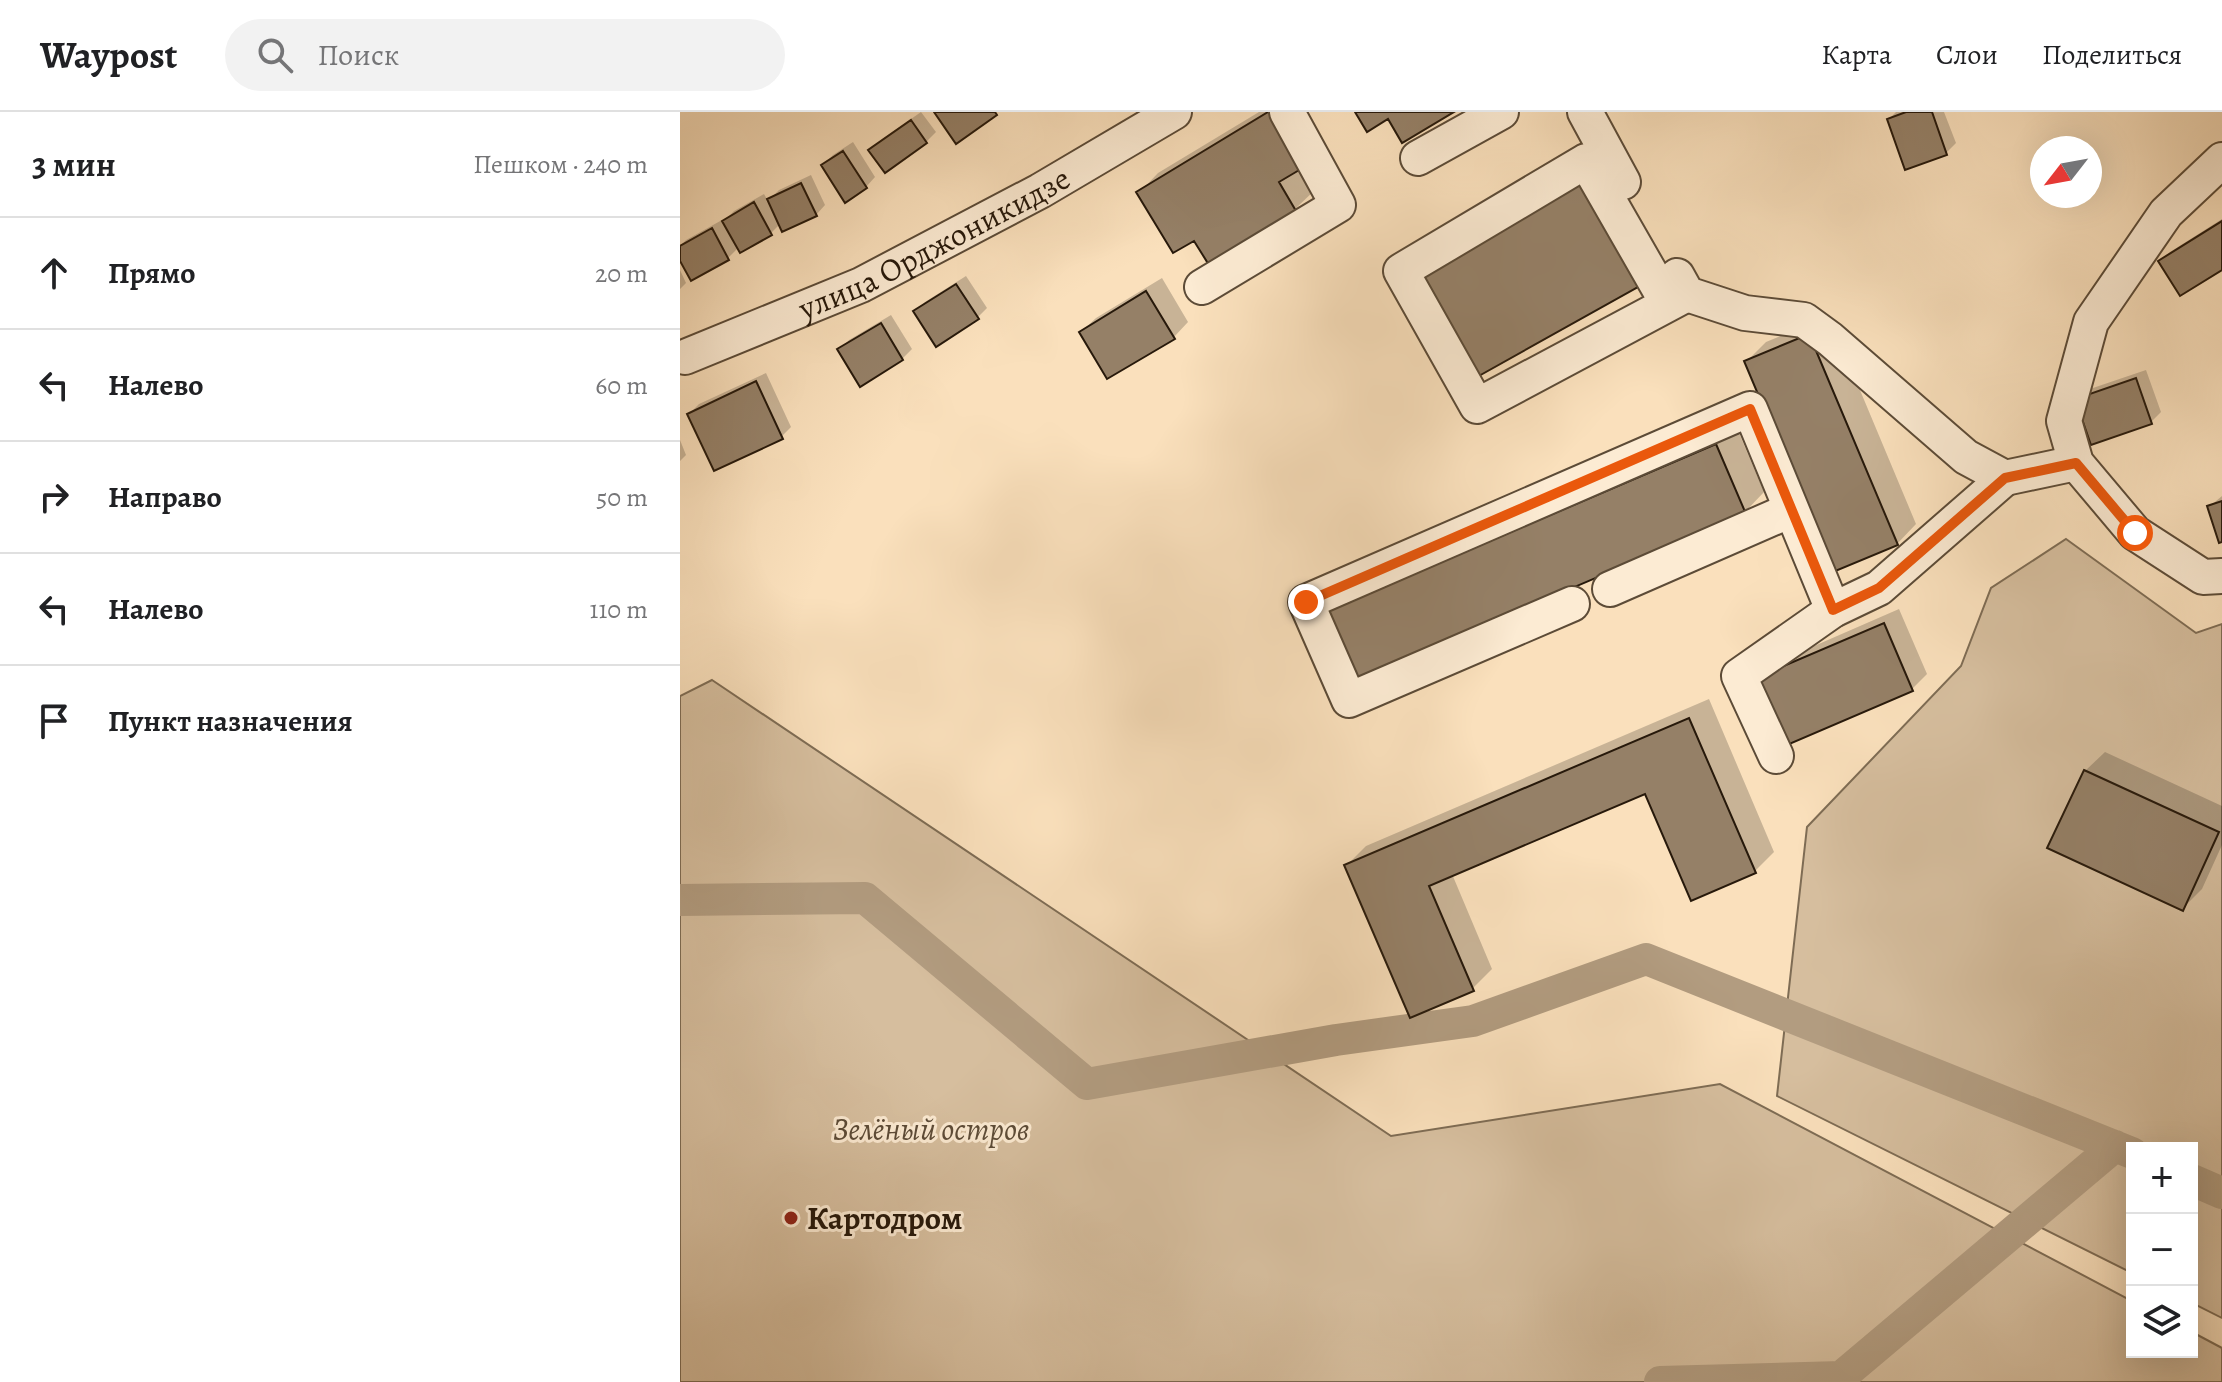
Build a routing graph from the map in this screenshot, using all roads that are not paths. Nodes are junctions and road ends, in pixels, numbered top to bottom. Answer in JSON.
{"nodes":[{"id":1,"x":1174,"y":112,"type":"edge"},
{"id":2,"x":1287,"y":112,"type":"edge"},
{"id":3,"x":1501,"y":112,"type":"edge"},
{"id":4,"x":1585,"y":112,"type":"edge"},
{"id":5,"x":1418,"y":158,"type":"dead end"},
{"id":6,"x":2222,"y":160,"type":"edge"},
{"id":7,"x":1202,"y":287,"type":"dead end"},
{"id":8,"x":1678,"y":299,"type":"junction"},
{"id":9,"x":685,"y":357,"type":"dead end"},
{"id":10,"x":2076,"y":463,"type":"junction"},
{"id":11,"x":2005,"y":478,"type":"junction"},
{"id":12,"x":1791,"y":510,"type":"junction"},
{"id":13,"x":2212,"y":576,"type":"edge"},
{"id":14,"x":1610,"y":589,"type":"dead end"},
{"id":15,"x":1572,"y":604,"type":"dead end"},
{"id":16,"x":1833,"y":610,"type":"junction"},
{"id":17,"x":1776,"y":756,"type":"dead end"}],
"edges":[{"from":1,"to":9,"type":"street","name":"улица Орджоникидзе"},
{"from":2,"to":7,"type":"street"},
{"from":3,"to":5,"type":"street"},
{"from":4,"to":8,"type":"street"},
{"from":6,"to":10,"type":"street"},
{"from":8,"to":8,"type":"street"},
{"from":8,"to":11,"type":"street"},
{"from":10,"to":11,"type":"street"},
{"from":10,"to":13,"type":"street"},
{"from":11,"to":16,"type":"street"},
{"from":12,"to":14,"type":"street"},
{"from":12,"to":15,"type":"street"},
{"from":12,"to":16,"type":"street"},
{"from":16,"to":17,"type":"street"}]}
